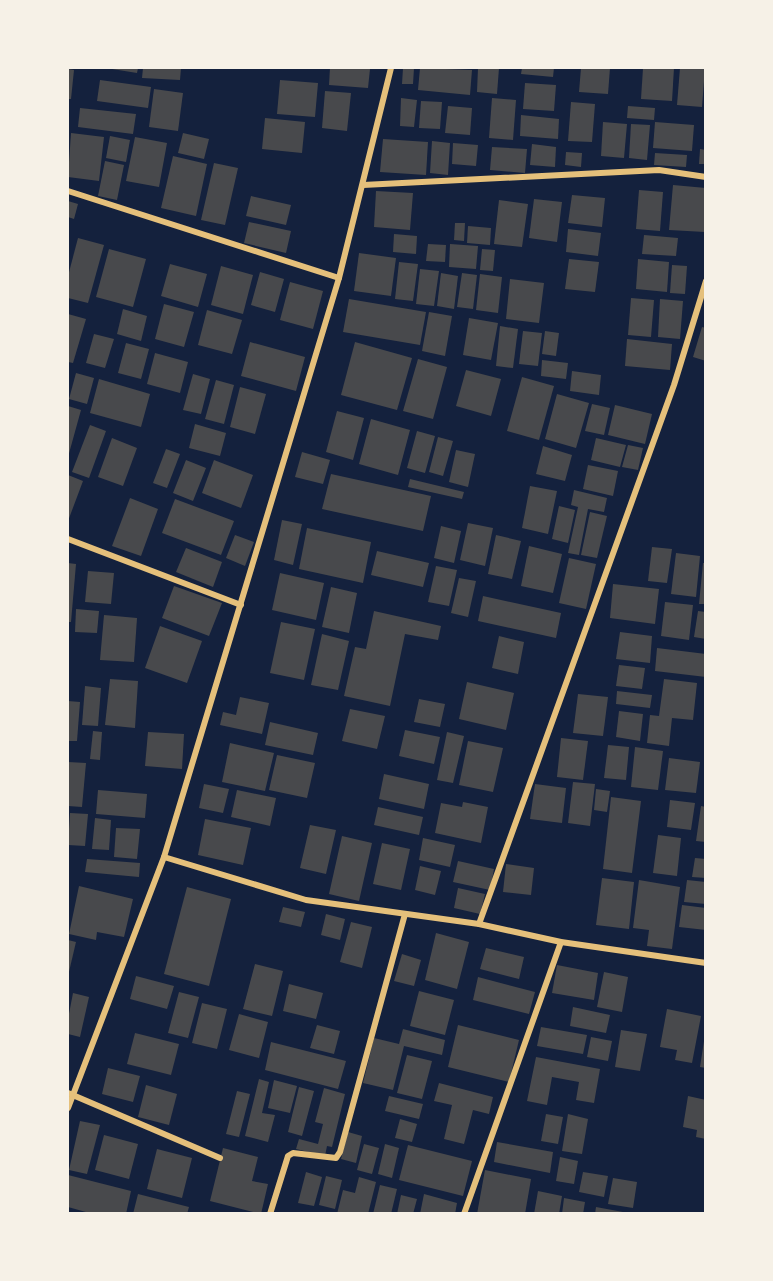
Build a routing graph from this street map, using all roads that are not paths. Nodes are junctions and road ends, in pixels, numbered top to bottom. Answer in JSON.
{"nodes":[{"id":1,"x":391,"y":68,"type":"edge"},
{"id":2,"x":705,"y":177,"type":"edge"},
{"id":3,"x":363,"y":185,"type":"junction"},
{"id":4,"x":68,"y":191,"type":"edge"},
{"id":5,"x":339,"y":278,"type":"junction"},
{"id":6,"x":705,"y":281,"type":"edge"},
{"id":7,"x":68,"y":539,"type":"edge"},
{"id":8,"x":241,"y":605,"type":"junction"},
{"id":9,"x":164,"y":857,"type":"junction"},
{"id":10,"x":405,"y":914,"type":"junction"},
{"id":11,"x":479,"y":924,"type":"junction"},
{"id":12,"x":561,"y":942,"type":"junction"},
{"id":13,"x":705,"y":963,"type":"edge"},
{"id":14,"x":70,"y":1093,"type":"edge"},
{"id":15,"x":68,"y":1108,"type":"edge"},
{"id":16,"x":220,"y":1158,"type":"dead end"},
{"id":17,"x":270,"y":1214,"type":"edge"},
{"id":18,"x":464,"y":1214,"type":"edge"}],
"edges":[{"from":1,"to":3,"type":"street"},
{"from":2,"to":3,"type":"street"},
{"from":3,"to":5,"type":"street"},
{"from":4,"to":5,"type":"street"},
{"from":5,"to":8,"type":"street"},
{"from":6,"to":11,"type":"street"},
{"from":7,"to":8,"type":"street"},
{"from":8,"to":9,"type":"street"},
{"from":9,"to":10,"type":"street"},
{"from":9,"to":14,"type":"street"},
{"from":10,"to":11,"type":"street"},
{"from":10,"to":17,"type":"street"},
{"from":11,"to":12,"type":"street"},
{"from":12,"to":13,"type":"street"},
{"from":12,"to":18,"type":"street"},
{"from":14,"to":15,"type":"street"},
{"from":14,"to":16,"type":"street"}]}
